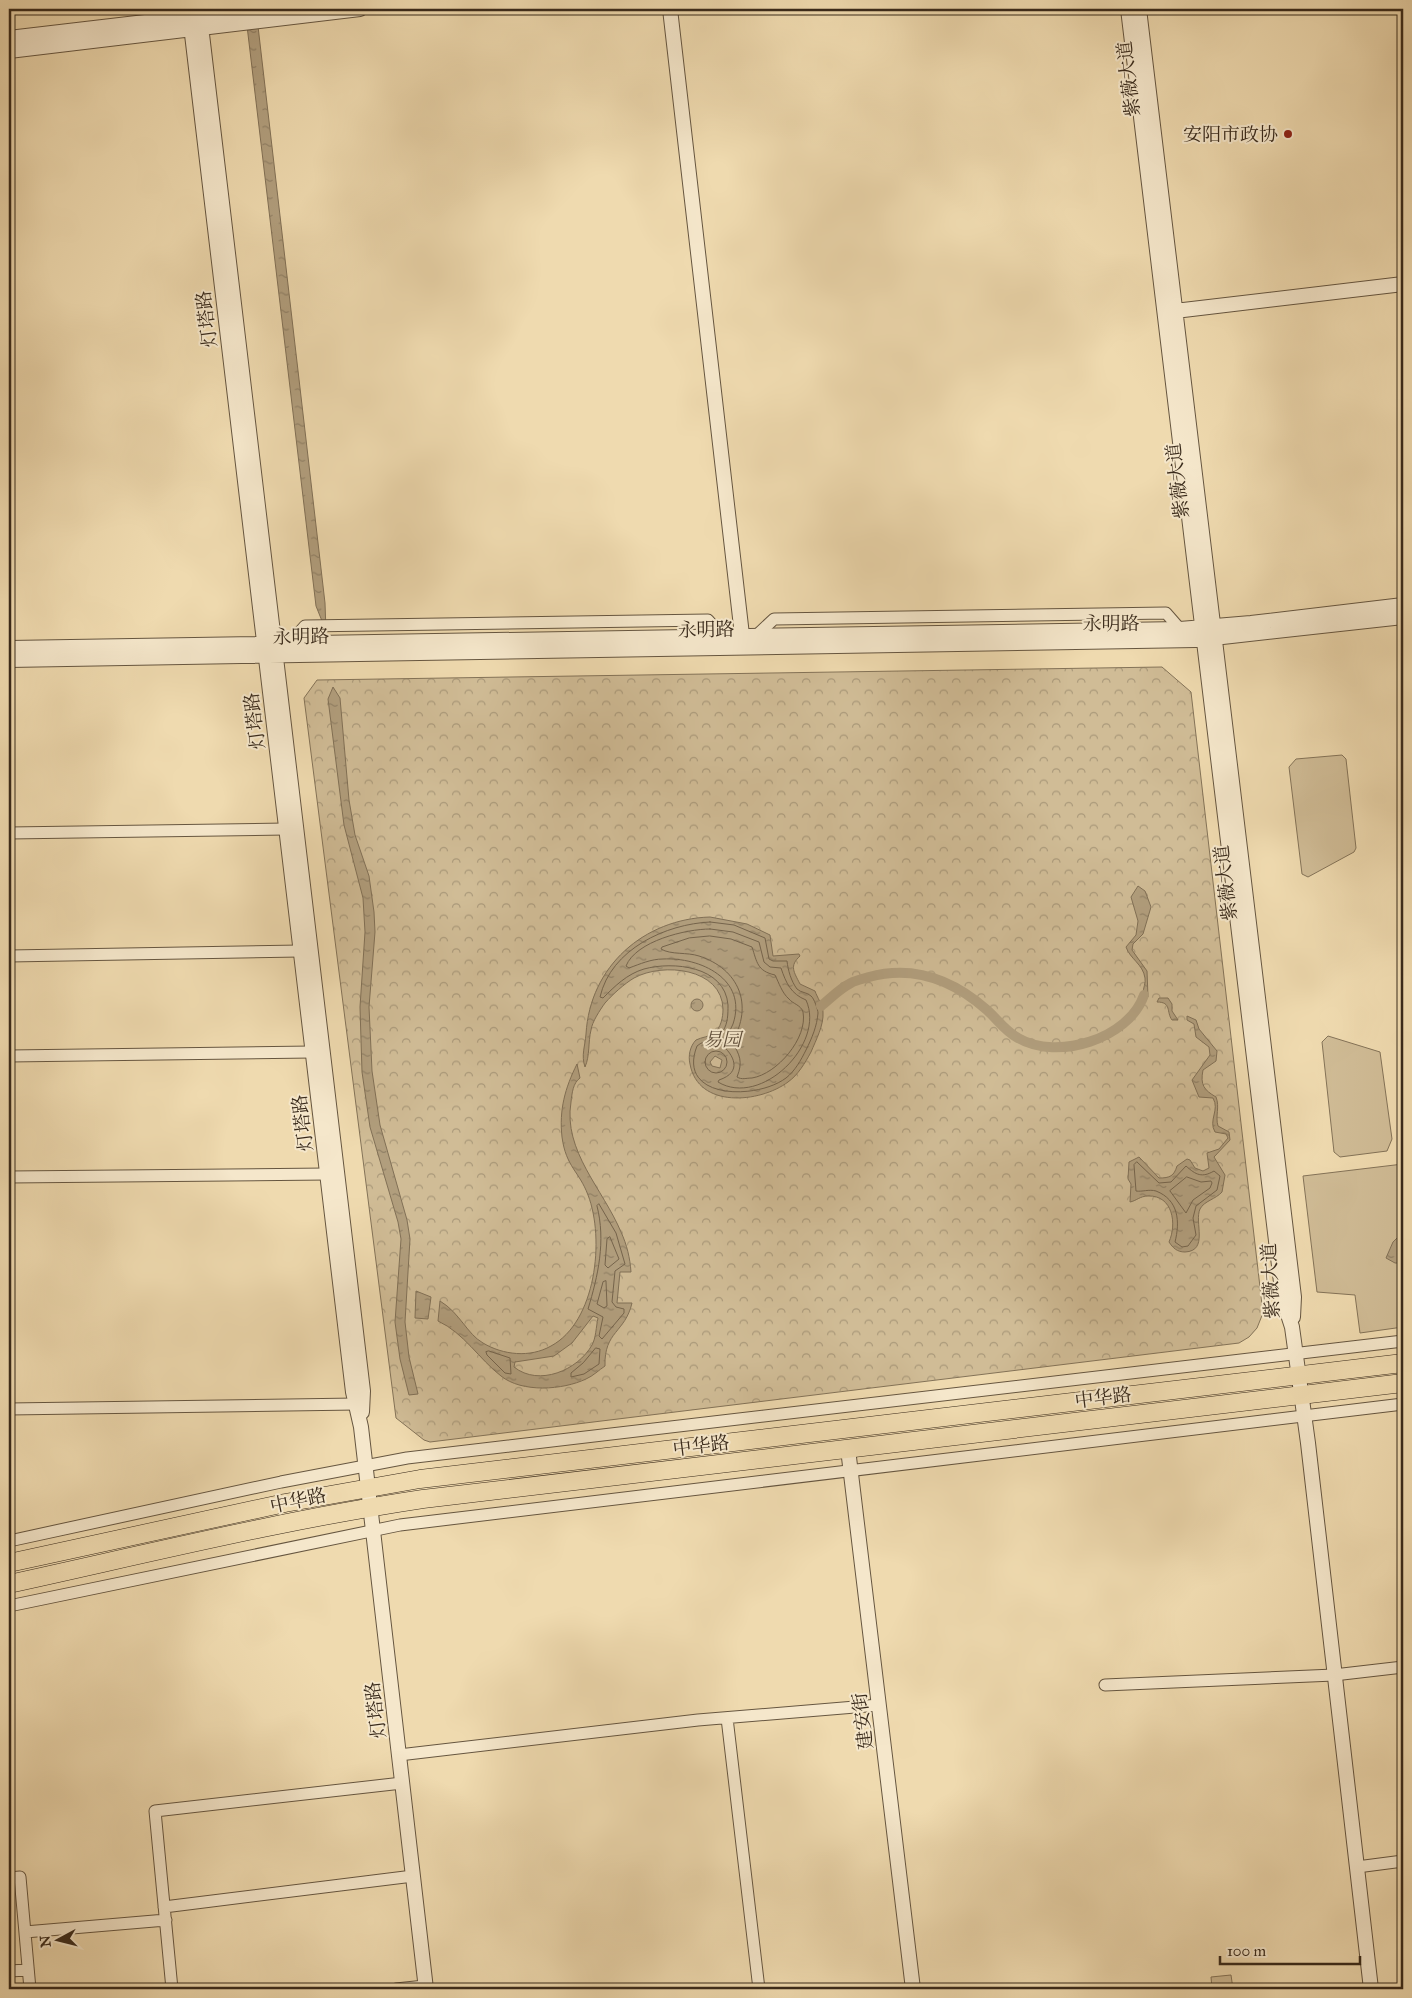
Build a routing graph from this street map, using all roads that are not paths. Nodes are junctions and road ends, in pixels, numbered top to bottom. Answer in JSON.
{"nodes":[{"id":1,"x":256,"y":9,"type":"edge"},
{"id":2,"x":360,"y":9,"type":"edge"},
{"id":3,"x":670,"y":9,"type":"edge"},
{"id":4,"x":679,"y":9,"type":"edge"},
{"id":5,"x":1128,"y":9,"type":"edge"},
{"id":6,"x":1139,"y":9,"type":"edge"},
{"id":7,"x":195,"y":18,"type":"edge"},
{"id":8,"x":9,"y":38,"type":"edge"},
{"id":9,"x":9,"y":50,"type":"edge"},
{"id":10,"x":1403,"y":284,"type":"edge"},
{"id":11,"x":1175,"y":311,"type":"junction"},
{"id":12,"x":1403,"y":605,"type":"edge"},
{"id":13,"x":1403,"y":617,"type":"edge"},
{"id":14,"x":1209,"y":633,"type":"junction"},
{"id":15,"x":750,"y":635,"type":"junction"},
{"id":16,"x":9,"y":648,"type":"edge"},
{"id":17,"x":270,"y":649,"type":"junction"},
{"id":18,"x":9,"y":660,"type":"edge"},
{"id":19,"x":286,"y":829,"type":"junction"},
{"id":20,"x":9,"y":833,"type":"edge"},
{"id":21,"x":300,"y":951,"type":"junction"},
{"id":22,"x":9,"y":956,"type":"edge"},
{"id":23,"x":312,"y":1052,"type":"junction"},
{"id":24,"x":9,"y":1056,"type":"edge"},
{"id":25,"x":327,"y":1174,"type":"junction"},
{"id":26,"x":9,"y":1177,"type":"edge"},
{"id":27,"x":1403,"y":1341,"type":"edge"},
{"id":28,"x":1296,"y":1354,"type":"junction"},
{"id":29,"x":1403,"y":1363,"type":"edge"},
{"id":30,"x":1298,"y":1375,"type":"junction"},
{"id":31,"x":1403,"y":1383,"type":"edge"},
{"id":32,"x":1301,"y":1395,"type":"junction"},
{"id":33,"x":356,"y":1404,"type":"junction"},
{"id":34,"x":1403,"y":1404,"type":"edge"},
{"id":35,"x":9,"y":1409,"type":"edge"},
{"id":36,"x":1304,"y":1416,"type":"junction"},
{"id":37,"x":361,"y":1427,"type":"junction"},
{"id":38,"x":848,"y":1449,"type":"junction"},
{"id":39,"x":366,"y":1466,"type":"junction"},
{"id":40,"x":851,"y":1471,"type":"junction"},
{"id":41,"x":368,"y":1487,"type":"junction"},
{"id":42,"x":370,"y":1507,"type":"junction"},
{"id":43,"x":373,"y":1530,"type":"junction"},
{"id":44,"x":9,"y":1541,"type":"edge"},
{"id":45,"x":9,"y":1563,"type":"edge"},
{"id":46,"x":9,"y":1584,"type":"edge"},
{"id":47,"x":9,"y":1606,"type":"edge"},
{"id":48,"x":1403,"y":1667,"type":"edge"},
{"id":49,"x":1334,"y":1675,"type":"junction"},
{"id":50,"x":1105,"y":1685,"type":"dead end"},
{"id":51,"x":879,"y":1705,"type":"junction"},
{"id":52,"x":727,"y":1718,"type":"junction"},
{"id":53,"x":399,"y":1755,"type":"junction"},
{"id":54,"x":402,"y":1783,"type":"junction"},
{"id":55,"x":1403,"y":1861,"type":"edge"},
{"id":56,"x":1357,"y":1867,"type":"junction"},
{"id":57,"x":413,"y":1876,"type":"junction"},
{"id":58,"x":9,"y":1878,"type":"edge"},
{"id":59,"x":164,"y":1906,"type":"junction"},
{"id":60,"x":166,"y":1920,"type":"junction"},
{"id":61,"x":25,"y":1932,"type":"junction"},
{"id":62,"x":28,"y":1970,"type":"junction"},
{"id":63,"x":9,"y":1971,"type":"edge"},
{"id":64,"x":426,"y":1987,"type":"edge"},
{"id":65,"x":30,"y":1989,"type":"edge"},
{"id":66,"x":172,"y":1989,"type":"edge"},
{"id":67,"x":396,"y":1989,"type":"edge"},
{"id":68,"x":759,"y":1989,"type":"edge"},
{"id":69,"x":913,"y":1989,"type":"edge"},
{"id":70,"x":1371,"y":1989,"type":"edge"}],
"edges":[{"from":1,"to":7,"type":"street"},
{"from":2,"to":7,"type":"street"},
{"from":3,"to":15,"type":"street"},
{"from":4,"to":15,"type":"street"},
{"from":5,"to":14,"type":"street","name":"紫薇大道"},
{"from":6,"to":11,"type":"street","name":"紫薇大道"},
{"from":7,"to":8,"type":"street"},
{"from":7,"to":9,"type":"street"},
{"from":7,"to":17,"type":"street","name":"灯塔路"},
{"from":10,"to":11,"type":"street"},
{"from":11,"to":14,"type":"street","name":"紫薇大道"},
{"from":12,"to":14,"type":"street","name":"永明路"},
{"from":13,"to":14,"type":"street","name":"永明路"},
{"from":14,"to":15,"type":"street","name":"永明路"},
{"from":14,"to":17,"type":"street","name":"永明路"},
{"from":14,"to":28,"type":"street","name":"紫薇大道"},
{"from":15,"to":17,"type":"street","name":"永明路"},
{"from":16,"to":17,"type":"street","name":"永明路"},
{"from":17,"to":18,"type":"street","name":"永明路"},
{"from":17,"to":19,"type":"street","name":"灯塔路"},
{"from":17,"to":37,"type":"street","name":"灯塔路"},
{"from":19,"to":20,"type":"street"},
{"from":19,"to":21,"type":"street","name":"灯塔路"},
{"from":21,"to":22,"type":"street"},
{"from":21,"to":23,"type":"street","name":"灯塔路"},
{"from":23,"to":24,"type":"street"},
{"from":23,"to":25,"type":"street","name":"灯塔路"},
{"from":25,"to":26,"type":"street"},
{"from":25,"to":33,"type":"street","name":"灯塔路"},
{"from":27,"to":28,"type":"street"},
{"from":28,"to":30,"type":"street","name":"紫薇大道"},
{"from":28,"to":39,"type":"street"},
{"from":29,"to":30,"type":"highway","name":"中华路"},
{"from":30,"to":32,"type":"street","name":"紫薇大道"},
{"from":30,"to":41,"type":"highway","name":"中华路"},
{"from":31,"to":32,"type":"highway","name":"中华路"},
{"from":32,"to":36,"type":"street","name":"紫薇大道"},
{"from":32,"to":38,"type":"highway","name":"中华路"},
{"from":33,"to":35,"type":"street"},
{"from":33,"to":37,"type":"street","name":"灯塔路"},
{"from":34,"to":36,"type":"street"},
{"from":36,"to":40,"type":"street"},
{"from":36,"to":49,"type":"street","name":"紫薇大道"},
{"from":37,"to":39,"type":"street","name":"灯塔路"},
{"from":38,"to":40,"type":"street","name":"建安街"},
{"from":38,"to":42,"type":"highway","name":"中华路"},
{"from":39,"to":41,"type":"street","name":"灯塔路"},
{"from":39,"to":44,"type":"street"},
{"from":40,"to":43,"type":"street"},
{"from":40,"to":51,"type":"street","name":"建安街"},
{"from":41,"to":42,"type":"street","name":"灯塔路"},
{"from":41,"to":45,"type":"highway","name":"中华路"},
{"from":42,"to":43,"type":"street","name":"灯塔路"},
{"from":42,"to":46,"type":"highway","name":"中华路"},
{"from":43,"to":47,"type":"street"},
{"from":43,"to":53,"type":"street","name":"灯塔路"},
{"from":48,"to":49,"type":"street"},
{"from":49,"to":50,"type":"street"},
{"from":49,"to":56,"type":"street","name":"紫薇大道"},
{"from":51,"to":52,"type":"street"},
{"from":51,"to":69,"type":"street","name":"建安街"},
{"from":52,"to":53,"type":"street"},
{"from":52,"to":68,"type":"street"},
{"from":53,"to":54,"type":"street","name":"灯塔路"},
{"from":54,"to":57,"type":"street","name":"灯塔路"},
{"from":54,"to":59,"type":"street"},
{"from":55,"to":56,"type":"street"},
{"from":56,"to":70,"type":"street","name":"紫薇大道"},
{"from":57,"to":59,"type":"street"},
{"from":57,"to":64,"type":"street","name":"灯塔路"},
{"from":58,"to":61,"type":"street"},
{"from":59,"to":60,"type":"street"},
{"from":60,"to":61,"type":"street"},
{"from":60,"to":66,"type":"street"},
{"from":61,"to":62,"type":"street"},
{"from":62,"to":63,"type":"street"},
{"from":62,"to":65,"type":"street"},
{"from":64,"to":67,"type":"street"}]}
